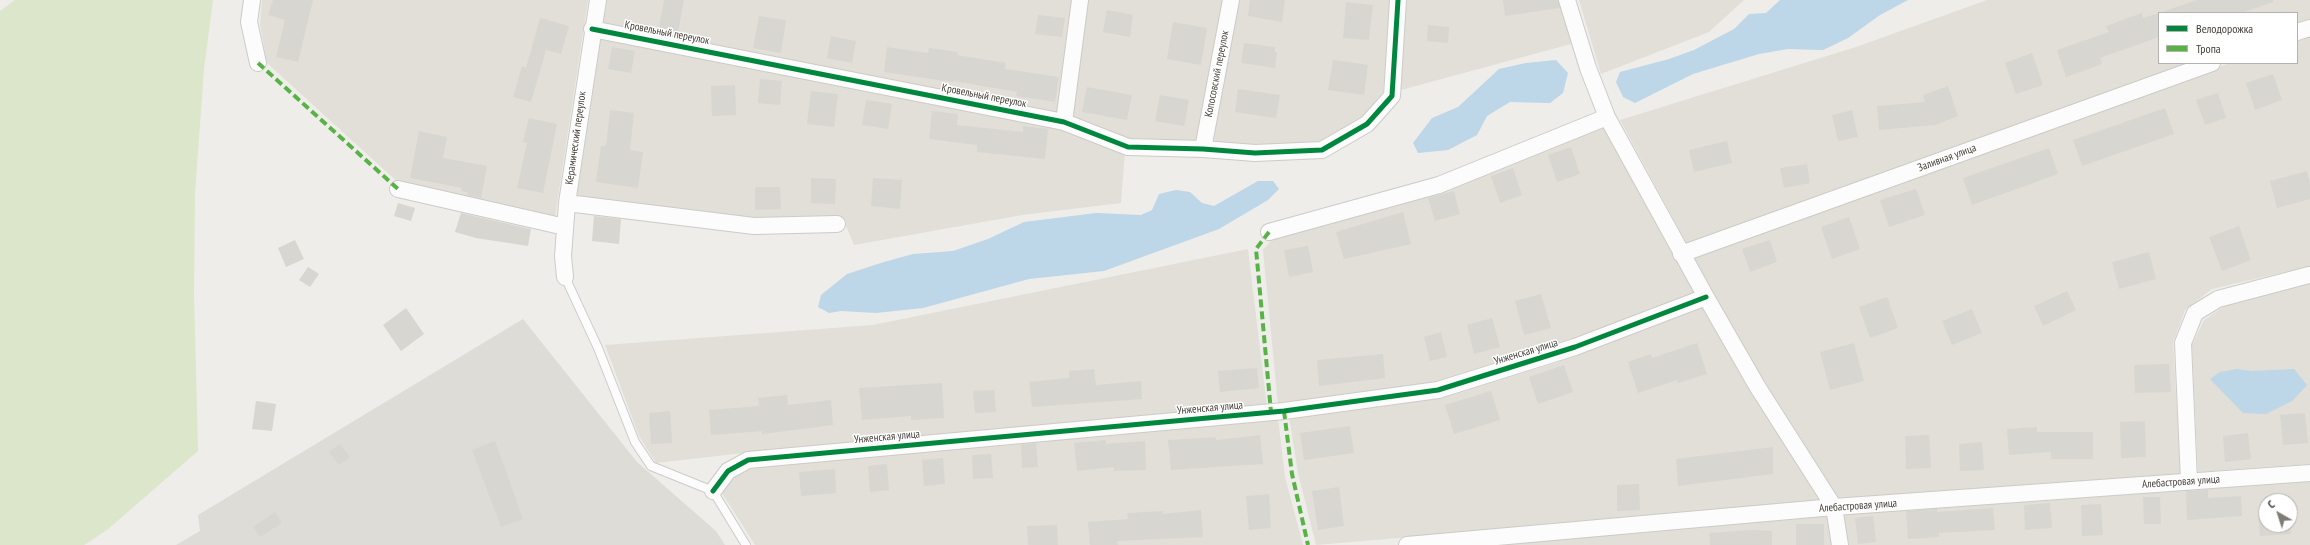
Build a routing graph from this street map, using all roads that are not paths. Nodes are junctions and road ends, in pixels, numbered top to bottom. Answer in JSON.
{"nodes":[{"id":1,"x":252,"y":0,"type":"edge"},
{"id":2,"x":598,"y":0,"type":"edge"},
{"id":3,"x":1080,"y":0,"type":"edge"},
{"id":4,"x":1231,"y":0,"type":"edge"},
{"id":5,"x":1398,"y":0,"type":"edge"},
{"id":6,"x":1568,"y":0,"type":"edge"},
{"id":7,"x":2310,"y":28,"type":"edge"},
{"id":8,"x":592,"y":29,"type":"junction"},
{"id":9,"x":2298,"y":32,"type":"edge"},
{"id":10,"x":258,"y":63,"type":"dead end"},
{"id":11,"x":2209,"y":64,"type":"edge"},
{"id":12,"x":1607,"y":117,"type":"junction"},
{"id":13,"x":1064,"y":122,"type":"junction"},
{"id":14,"x":1203,"y":149,"type":"junction"},
{"id":15,"x":398,"y":189,"type":"dead end"},
{"id":16,"x":567,"y":203,"type":"junction"},
{"id":17,"x":837,"y":224,"type":"dead end"},
{"id":18,"x":565,"y":227,"type":"junction"},
{"id":19,"x":1269,"y":232,"type":"dead end"},
{"id":20,"x":1681,"y":254,"type":"junction"},
{"id":21,"x":2309,"y":275,"type":"dead end"},
{"id":22,"x":565,"y":277,"type":"joint"},
{"id":23,"x":1706,"y":297,"type":"junction"},
{"id":24,"x":2310,"y":473,"type":"edge"},
{"id":25,"x":2189,"y":481,"type":"junction"},
{"id":26,"x":713,"y":491,"type":"junction"},
{"id":27,"x":1834,"y":508,"type":"junction"},
{"id":28,"x":746,"y":545,"type":"edge"},
{"id":29,"x":1407,"y":545,"type":"edge"},
{"id":30,"x":1840,"y":545,"type":"edge"}],
"edges":[{"from":1,"to":10,"type":"street"},
{"from":2,"to":8,"type":"street","name":"Керамический переулок"},
{"from":3,"to":13,"type":"street"},
{"from":4,"to":14,"type":"street","name":"Копосовский переулок"},
{"from":5,"to":14,"type":"street","name":"Кровельный переулок"},
{"from":6,"to":12,"type":"street"},
{"from":7,"to":9,"type":"street"},
{"from":8,"to":13,"type":"street","name":"Кровельный переулок"},
{"from":8,"to":16,"type":"street","name":"Керамический переулок"},
{"from":11,"to":20,"type":"street","name":"Заливная улица"},
{"from":12,"to":19,"type":"street"},
{"from":12,"to":20,"type":"street"},
{"from":13,"to":14,"type":"street","name":"Кровельный переулок"},
{"from":15,"to":18,"type":"street"},
{"from":16,"to":17,"type":"street"},
{"from":16,"to":18,"type":"street","name":"Керамический переулок"},
{"from":18,"to":22,"type":"street","name":"Керамический переулок"},
{"from":20,"to":23,"type":"street"},
{"from":21,"to":25,"type":"street"},
{"from":22,"to":26,"type":"lane"},
{"from":23,"to":26,"type":"street","name":"Унженская улица"},
{"from":23,"to":27,"type":"street"},
{"from":24,"to":25,"type":"street","name":"Алебастровая улица"},
{"from":25,"to":27,"type":"street","name":"Алебастровая улица"},
{"from":26,"to":28,"type":"lane"},
{"from":27,"to":29,"type":"street","name":"Алебастровая улица"},
{"from":27,"to":30,"type":"street"}]}
